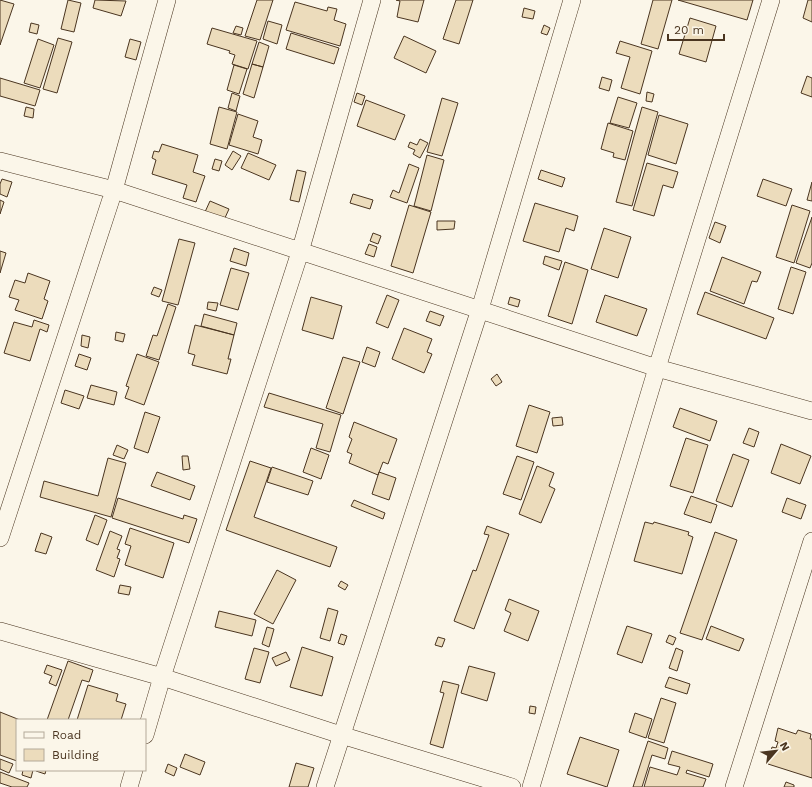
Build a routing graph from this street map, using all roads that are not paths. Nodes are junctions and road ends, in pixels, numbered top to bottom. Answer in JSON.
{"nodes":[{"id":1,"x":167,"y":0,"type":"edge"},
{"id":2,"x":372,"y":0,"type":"edge"},
{"id":3,"x":572,"y":0,"type":"edge"},
{"id":4,"x":771,"y":0,"type":"edge"},
{"id":5,"x":0,"y":161,"type":"edge"},
{"id":6,"x":114,"y":190,"type":"junction"},
{"id":7,"x":300,"y":252,"type":"junction"},
{"id":8,"x":480,"y":309,"type":"junction"},
{"id":9,"x":657,"y":368,"type":"junction"},
{"id":10,"x":812,"y":411,"type":"edge"},
{"id":11,"x":0,"y":538,"type":"edge"},
{"id":12,"x":812,"y":541,"type":"edge"},
{"id":13,"x":0,"y":631,"type":"edge"},
{"id":14,"x":162,"y":677,"type":"junction"},
{"id":15,"x":146,"y":732,"type":"edge"},
{"id":16,"x":341,"y":735,"type":"junction"},
{"id":17,"x":134,"y":771,"type":"edge"},
{"id":18,"x":129,"y":787,"type":"edge"},
{"id":19,"x":325,"y":787,"type":"edge"},
{"id":20,"x":512,"y":787,"type":"edge"},
{"id":21,"x":531,"y":787,"type":"edge"},
{"id":22,"x":734,"y":787,"type":"edge"}],
"edges":[{"from":1,"to":6,"type":"street"},
{"from":2,"to":7,"type":"street"},
{"from":3,"to":8,"type":"street"},
{"from":4,"to":9,"type":"street"},
{"from":5,"to":6,"type":"street"},
{"from":6,"to":7,"type":"street"},
{"from":6,"to":11,"type":"street"},
{"from":7,"to":8,"type":"street"},
{"from":7,"to":14,"type":"street"},
{"from":8,"to":9,"type":"street"},
{"from":8,"to":16,"type":"street"},
{"from":9,"to":10,"type":"street"},
{"from":9,"to":21,"type":"street"},
{"from":12,"to":22,"type":"street"},
{"from":13,"to":14,"type":"street"},
{"from":14,"to":15,"type":"street"},
{"from":14,"to":16,"type":"street"},
{"from":16,"to":19,"type":"street"},
{"from":16,"to":20,"type":"street"},
{"from":17,"to":18,"type":"street"}]}
